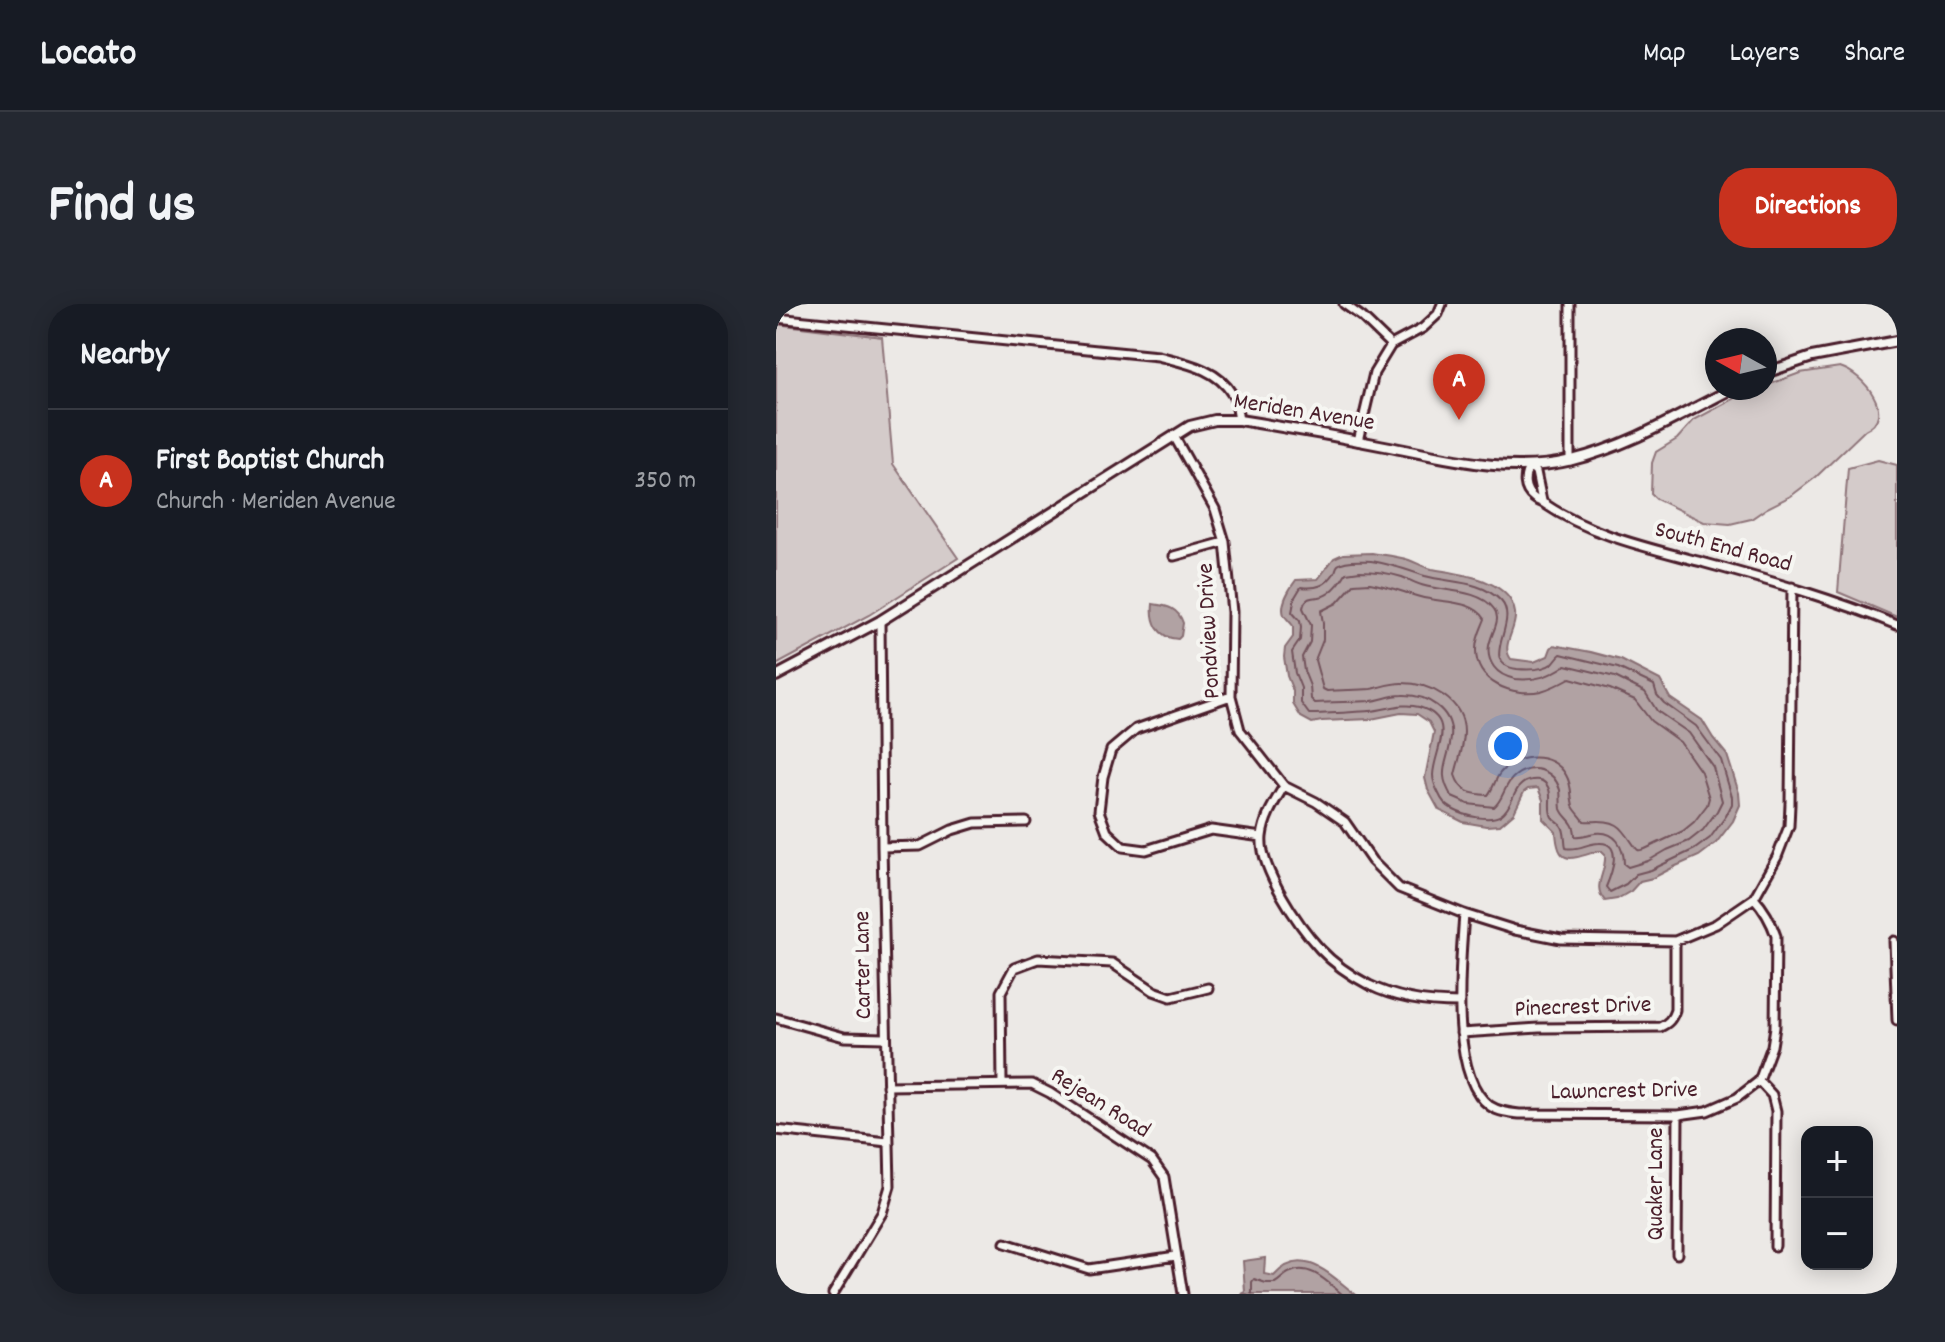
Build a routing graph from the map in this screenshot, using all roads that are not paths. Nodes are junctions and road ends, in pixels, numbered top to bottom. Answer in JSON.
{"nodes":[{"id":1,"x":1344,"y":304,"type":"edge"},
{"id":2,"x":1442,"y":304,"type":"edge"},
{"id":3,"x":1570,"y":304,"type":"edge"},
{"id":4,"x":776,"y":318,"type":"edge"},
{"id":5,"x":1897,"y":341,"type":"edge"},
{"id":6,"x":1391,"y":345,"type":"junction"},
{"id":7,"x":1777,"y":369,"type":"edge"},
{"id":8,"x":1710,"y":400,"type":"edge"},
{"id":9,"x":1239,"y":420,"type":"junction"},
{"id":10,"x":1174,"y":436,"type":"junction"},
{"id":11,"x":1358,"y":441,"type":"junction"},
{"id":12,"x":1570,"y":461,"type":"junction"},
{"id":13,"x":1530,"y":466,"type":"junction"},
{"id":14,"x":1542,"y":501,"type":"junction"},
{"id":15,"x":1225,"y":542,"type":"junction"},
{"id":16,"x":1174,"y":556,"type":"dead end"},
{"id":17,"x":1792,"y":587,"type":"junction"},
{"id":18,"x":880,"y":621,"type":"junction"},
{"id":19,"x":1897,"y":625,"type":"edge"},
{"id":20,"x":776,"y":676,"type":"edge"},
{"id":21,"x":1231,"y":696,"type":"junction"},
{"id":22,"x":1284,"y":786,"type":"junction"},
{"id":23,"x":1026,"y":822,"type":"dead end"},
{"id":24,"x":1262,"y":837,"type":"junction"},
{"id":25,"x":882,"y":847,"type":"junction"},
{"id":26,"x":1754,"y":898,"type":"junction"},
{"id":27,"x":1464,"y":914,"type":"junction"},
{"id":28,"x":1675,"y":941,"type":"junction"},
{"id":29,"x":1894,"y":941,"type":"dead end"},
{"id":30,"x":1208,"y":988,"type":"dead end"},
{"id":31,"x":1459,"y":1003,"type":"junction"},
{"id":32,"x":776,"y":1018,"type":"edge"},
{"id":33,"x":1897,"y":1020,"type":"edge"},
{"id":34,"x":1461,"y":1033,"type":"junction"},
{"id":35,"x":885,"y":1038,"type":"junction"},
{"id":36,"x":1759,"y":1081,"type":"junction"},
{"id":37,"x":1002,"y":1084,"type":"junction"},
{"id":38,"x":887,"y":1086,"type":"junction"},
{"id":39,"x":1678,"y":1115,"type":"junction"},
{"id":40,"x":776,"y":1130,"type":"edge"},
{"id":41,"x":888,"y":1142,"type":"junction"},
{"id":42,"x":1005,"y":1243,"type":"dead end"},
{"id":43,"x":1775,"y":1246,"type":"dead end"},
{"id":44,"x":1677,"y":1254,"type":"dead end"},
{"id":45,"x":1176,"y":1256,"type":"junction"},
{"id":46,"x":833,"y":1294,"type":"edge"},
{"id":47,"x":1183,"y":1294,"type":"edge"}],
"edges":[{"from":1,"to":6,"type":"street"},
{"from":2,"to":6,"type":"street"},
{"from":3,"to":12,"type":"street"},
{"from":4,"to":9,"type":"street"},
{"from":5,"to":7,"type":"main road"},
{"from":6,"to":11,"type":"street"},
{"from":8,"to":12,"type":"main road","name":"Meriden Avenue"},
{"from":9,"to":10,"type":"main road","name":"Meriden Avenue"},
{"from":9,"to":11,"type":"main road","name":"Meriden Avenue"},
{"from":10,"to":15,"type":"street","name":"Pondview Drive"},
{"from":10,"to":18,"type":"main road","name":"Meriden Avenue"},
{"from":11,"to":13,"type":"main road","name":"Meriden Avenue"},
{"from":12,"to":13,"type":"main road","name":"Meriden Avenue"},
{"from":13,"to":14,"type":"street"},
{"from":13,"to":14,"type":"street"},
{"from":14,"to":17,"type":"street","name":"South End Road"},
{"from":15,"to":16,"type":"street"},
{"from":15,"to":21,"type":"street","name":"Pondview Drive"},
{"from":17,"to":19,"type":"street","name":"South End Road"},
{"from":17,"to":26,"type":"street","name":"Pondview Drive"},
{"from":18,"to":20,"type":"main road","name":"Meriden Avenue"},
{"from":18,"to":25,"type":"street","name":"Carter Lane"},
{"from":21,"to":22,"type":"street","name":"Pondview Drive"},
{"from":21,"to":24,"type":"street"},
{"from":22,"to":24,"type":"street"},
{"from":22,"to":27,"type":"street","name":"Pondview Drive"},
{"from":23,"to":25,"type":"street"},
{"from":24,"to":31,"type":"street"},
{"from":25,"to":35,"type":"street","name":"Carter Lane"},
{"from":26,"to":28,"type":"street","name":"Pondview Drive"},
{"from":26,"to":36,"type":"street"},
{"from":27,"to":28,"type":"street","name":"Pondview Drive"},
{"from":27,"to":31,"type":"street","name":"Lawncrest Drive"},
{"from":28,"to":34,"type":"street","name":"Pinecrest Drive"},
{"from":29,"to":33,"type":"street"},
{"from":30,"to":37,"type":"street"},
{"from":31,"to":34,"type":"street","name":"Lawncrest Drive"},
{"from":32,"to":35,"type":"street"},
{"from":34,"to":39,"type":"street","name":"Lawncrest Drive"},
{"from":35,"to":38,"type":"street","name":"Carter Lane"},
{"from":36,"to":39,"type":"street","name":"Lawncrest Drive"},
{"from":36,"to":43,"type":"street"},
{"from":37,"to":38,"type":"street","name":"Rejean Road"},
{"from":37,"to":45,"type":"street","name":"Rejean Road"},
{"from":38,"to":41,"type":"street","name":"Carter Lane"},
{"from":39,"to":44,"type":"street","name":"Quaker Lane"},
{"from":40,"to":41,"type":"street"},
{"from":41,"to":46,"type":"street","name":"Carter Lane"},
{"from":42,"to":45,"type":"street"},
{"from":45,"to":47,"type":"street","name":"Rejean Road"}]}
